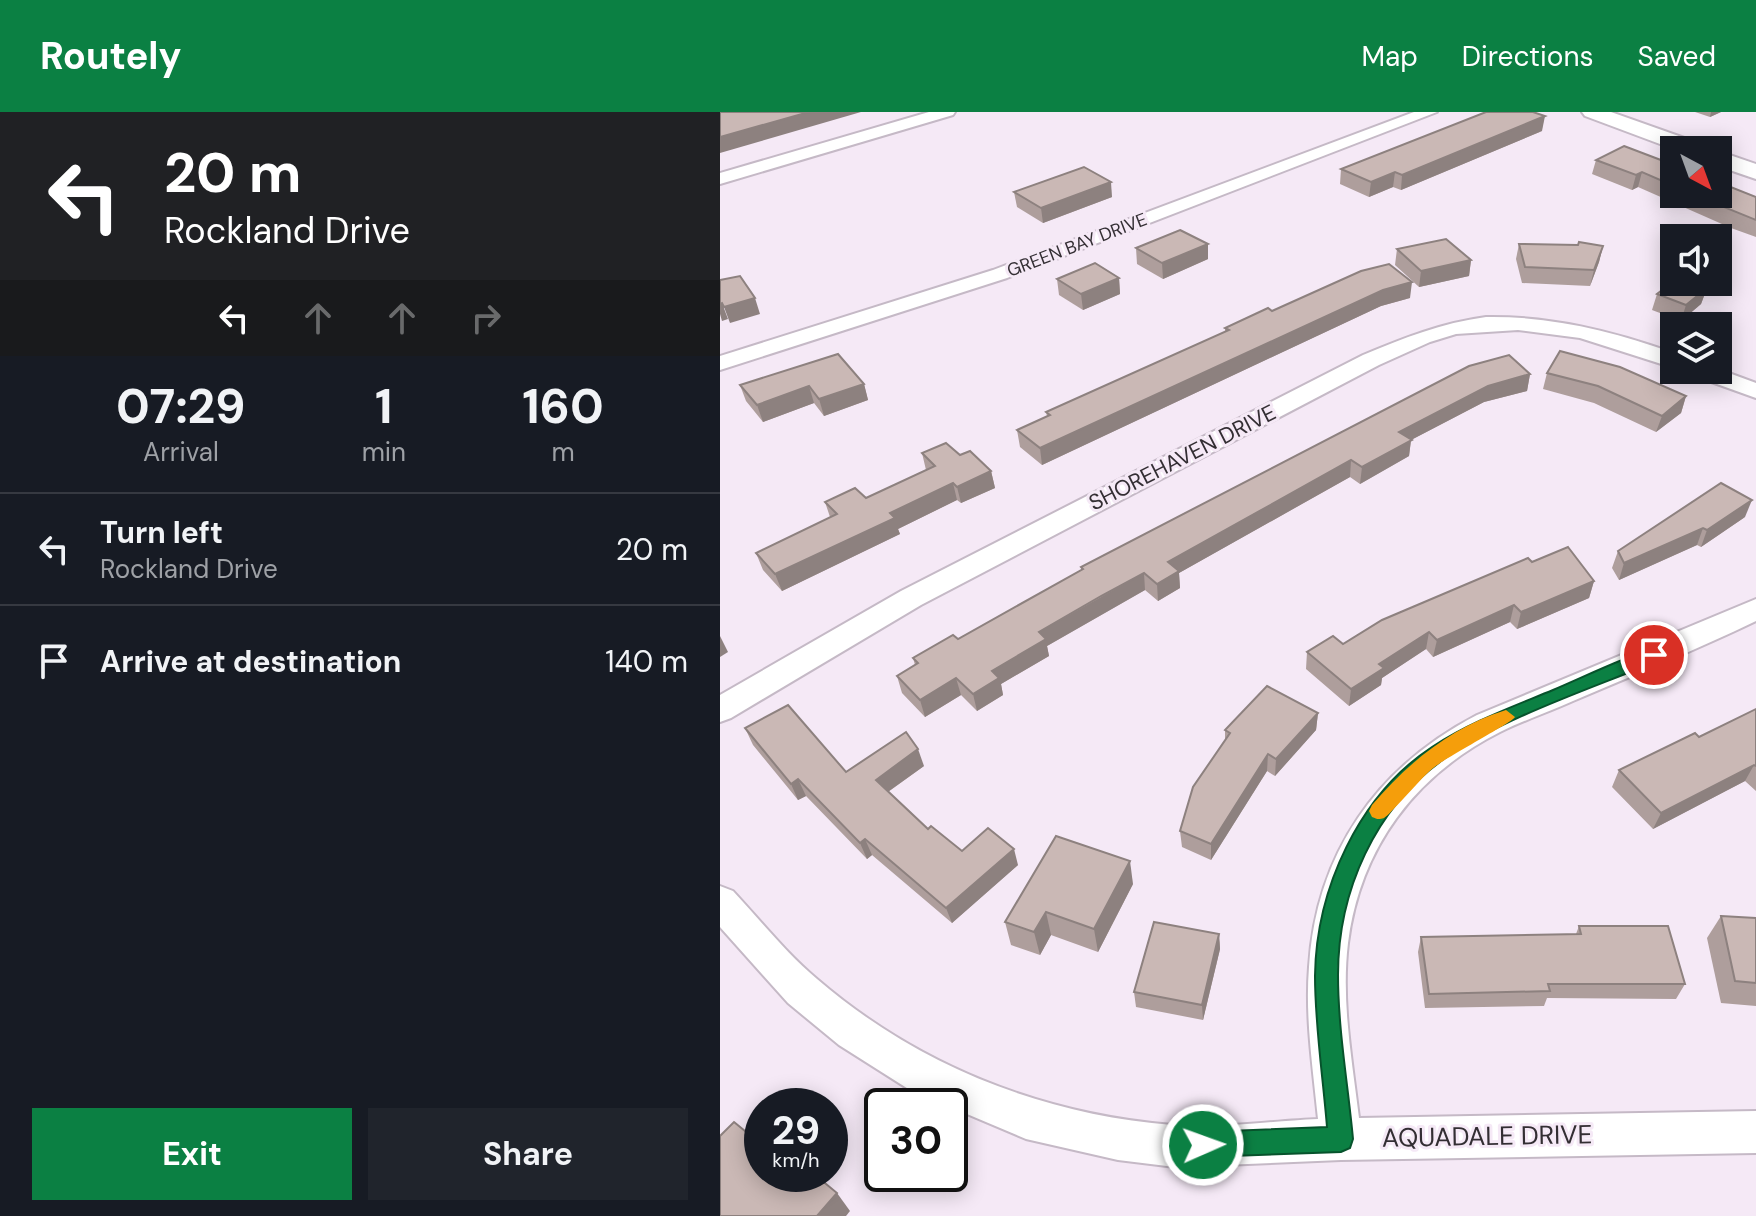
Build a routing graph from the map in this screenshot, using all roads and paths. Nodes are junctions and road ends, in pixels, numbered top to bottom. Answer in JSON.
{"nodes":[{"id":1,"x":947,"y":112,"type":"edge"},
{"id":2,"x":1429,"y":112,"type":"edge"},
{"id":3,"x":1592,"y":112,"type":"edge"},
{"id":4,"x":1660,"y":137,"type":"edge"},
{"id":5,"x":1732,"y":163,"type":"edge"},
{"id":6,"x":1756,"y":172,"type":"edge"},
{"id":7,"x":720,"y":179,"type":"edge"},
{"id":8,"x":1660,"y":356,"type":"edge"},
{"id":9,"x":720,"y":363,"type":"edge"},
{"id":10,"x":1732,"y":382,"type":"edge"},
{"id":11,"x":1756,"y":391,"type":"edge"},
{"id":12,"x":1756,"y":609,"type":"edge"},
{"id":13,"x":720,"y":710,"type":"edge"},
{"id":14,"x":720,"y":902,"type":"edge"},
{"id":15,"x":1756,"y":1132,"type":"edge"},
{"id":16,"x":1341,"y":1139,"type":"junction"}],
"edges":[{"from":1,"to":7,"type":"street"},
{"from":2,"to":9,"type":"street","name":"GREEN BAY DRIVE"},
{"from":3,"to":4,"type":"street"},
{"from":5,"to":6,"type":"street"},
{"from":8,"to":13,"type":"street","name":"SHOREHAVEN DRIVE"},
{"from":10,"to":11,"type":"street"},
{"from":12,"to":16,"type":"street"},
{"from":14,"to":16,"type":"street","name":"AQUADALE DRIVE"},
{"from":15,"to":16,"type":"street","name":"AQUADALE DRIVE"}]}
